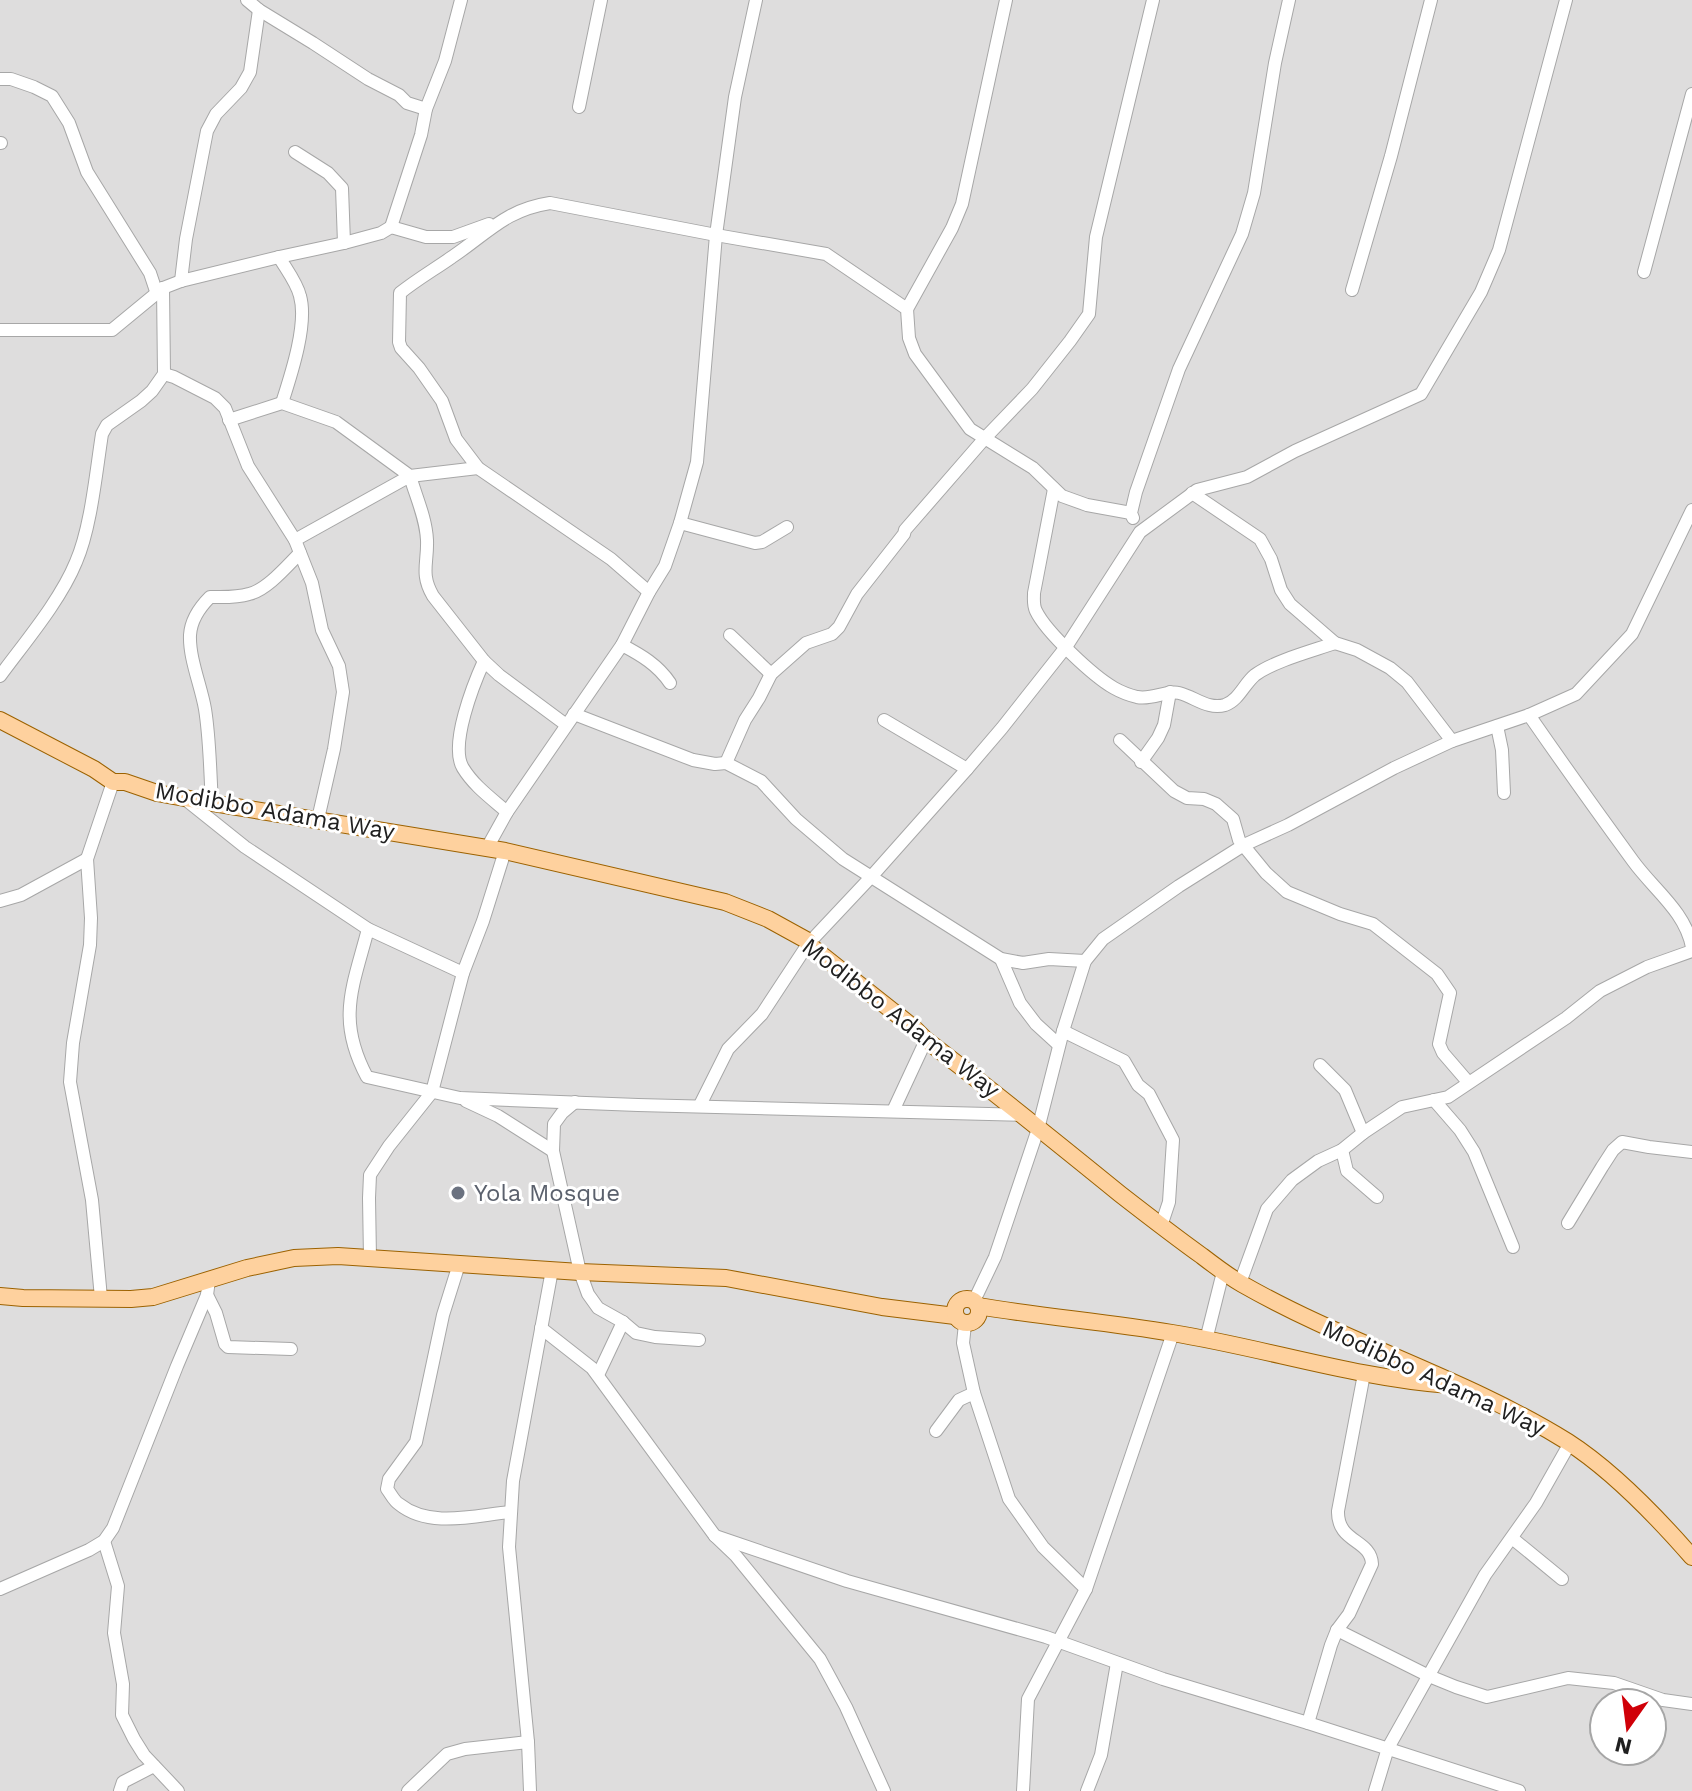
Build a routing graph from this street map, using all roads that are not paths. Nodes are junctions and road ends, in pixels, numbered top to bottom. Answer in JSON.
{"nodes":[{"id":1,"x":247,"y":0,"type":"edge"},
{"id":2,"x":461,"y":0,"type":"edge"},
{"id":3,"x":601,"y":0,"type":"edge"},
{"id":4,"x":756,"y":0,"type":"edge"},
{"id":5,"x":1006,"y":0,"type":"edge"},
{"id":6,"x":1153,"y":0,"type":"edge"},
{"id":7,"x":1289,"y":0,"type":"edge"},
{"id":8,"x":1431,"y":0,"type":"edge"},
{"id":9,"x":1566,"y":0,"type":"edge"},
{"id":10,"x":259,"y":10,"type":"junction"},
{"id":11,"x":0,"y":79,"type":"edge"},
{"id":12,"x":1692,"y":94,"type":"edge"},
{"id":13,"x":579,"y":107,"type":"dead end"},
{"id":14,"x":426,"y":109,"type":"junction"},
{"id":15,"x":295,"y":152,"type":"dead end"},
{"id":16,"x":503,"y":219,"type":"junction"},
{"id":17,"x":391,"y":227,"type":"junction"},
{"id":18,"x":716,"y":235,"type":"junction"},
{"id":19,"x":344,"y":243,"type":"junction"},
{"id":20,"x":279,"y":257,"type":"junction"},
{"id":21,"x":1644,"y":272,"type":"dead end"},
{"id":22,"x":181,"y":281,"type":"junction"},
{"id":23,"x":163,"y":288,"type":"junction"},
{"id":24,"x":1352,"y":290,"type":"dead end"},
{"id":25,"x":907,"y":309,"type":"junction"},
{"id":26,"x":0,"y":330,"type":"edge"},
{"id":27,"x":164,"y":374,"type":"junction"},
{"id":28,"x":282,"y":403,"type":"junction"},
{"id":29,"x":229,"y":420,"type":"junction"},
{"id":30,"x":985,"y":438,"type":"junction"},
{"id":31,"x":478,"y":468,"type":"junction"},
{"id":32,"x":410,"y":476,"type":"junction"},
{"id":33,"x":1054,"y":489,"type":"junction"},
{"id":34,"x":1192,"y":493,"type":"junction"},
{"id":35,"x":1692,"y":510,"type":"edge"},
{"id":36,"x":1131,"y":513,"type":"junction"},
{"id":37,"x":680,"y":523,"type":"junction"},
{"id":38,"x":787,"y":527,"type":"dead end"},
{"id":39,"x":1140,"y":532,"type":"junction"},
{"id":40,"x":295,"y":540,"type":"junction"},
{"id":41,"x":300,"y":553,"type":"junction"},
{"id":42,"x":649,"y":592,"type":"junction"},
{"id":43,"x":730,"y":635,"type":"dead end"},
{"id":44,"x":1335,"y":643,"type":"junction"},
{"id":45,"x":622,"y":645,"type":"junction"},
{"id":46,"x":1066,"y":647,"type":"junction"},
{"id":47,"x":484,"y":661,"type":"junction"},
{"id":48,"x":771,"y":674,"type":"junction"},
{"id":49,"x":0,"y":676,"type":"edge"},
{"id":50,"x":670,"y":683,"type":"dead end"},
{"id":51,"x":1170,"y":692,"type":"junction"},
{"id":52,"x":1529,"y":715,"type":"junction"},
{"id":53,"x":570,"y":719,"type":"junction"},
{"id":54,"x":0,"y":720,"type":"edge"},
{"id":55,"x":884,"y":720,"type":"dead end"},
{"id":56,"x":1497,"y":726,"type":"junction"},
{"id":57,"x":1120,"y":740,"type":"dead end"},
{"id":58,"x":1452,"y":741,"type":"junction"},
{"id":59,"x":1141,"y":762,"type":"junction"},
{"id":60,"x":726,"y":763,"type":"junction"},
{"id":61,"x":967,"y":769,"type":"junction"},
{"id":62,"x":113,"y":782,"type":"junction"},
{"id":63,"x":1504,"y":793,"type":"dead end"},
{"id":64,"x":183,"y":797,"type":"junction"},
{"id":65,"x":212,"y":803,"type":"junction"},
{"id":66,"x":507,"y":812,"type":"junction"},
{"id":67,"x":318,"y":819,"type":"junction"},
{"id":68,"x":1244,"y":845,"type":"junction"},
{"id":69,"x":487,"y":848,"type":"junction"},
{"id":70,"x":505,"y":851,"type":"junction"},
{"id":71,"x":87,"y":859,"type":"junction"},
{"id":72,"x":871,"y":877,"type":"junction"},
{"id":73,"x":0,"y":901,"type":"edge"},
{"id":74,"x":368,"y":929,"type":"junction"},
{"id":75,"x":808,"y":944,"type":"junction"},
{"id":76,"x":1692,"y":949,"type":"edge"},
{"id":77,"x":1001,"y":959,"type":"junction"},
{"id":78,"x":1085,"y":961,"type":"junction"},
{"id":79,"x":463,"y":973,"type":"junction"},
{"id":80,"x":1063,"y":1031,"type":"junction"},
{"id":81,"x":926,"y":1040,"type":"junction"},
{"id":82,"x":1059,"y":1045,"type":"junction"},
{"id":83,"x":1320,"y":1065,"type":"dead end"},
{"id":84,"x":1468,"y":1082,"type":"junction"},
{"id":85,"x":432,"y":1092,"type":"junction"},
{"id":86,"x":460,"y":1098,"type":"junction"},
{"id":87,"x":1434,"y":1100,"type":"junction"},
{"id":88,"x":575,"y":1102,"type":"junction"},
{"id":89,"x":700,"y":1105,"type":"junction"},
{"id":90,"x":893,"y":1111,"type":"junction"},
{"id":91,"x":1023,"y":1115,"type":"junction"},
{"id":92,"x":1038,"y":1129,"type":"junction"},
{"id":93,"x":1363,"y":1133,"type":"junction"},
{"id":94,"x":1342,"y":1150,"type":"junction"},
{"id":95,"x":553,"y":1151,"type":"junction"},
{"id":96,"x":1692,"y":1152,"type":"edge"},
{"id":97,"x":1377,"y":1197,"type":"dead end"},
{"id":98,"x":1568,"y":1223,"type":"dead end"},
{"id":99,"x":1161,"y":1226,"type":"junction"},
{"id":100,"x":1513,"y":1247,"type":"dead end"},
{"id":101,"x":370,"y":1258,"type":"junction"},
{"id":102,"x":459,"y":1264,"type":"junction"},
{"id":103,"x":552,"y":1270,"type":"junction"},
{"id":104,"x":580,"y":1272,"type":"junction"},
{"id":105,"x":1223,"y":1272,"type":"junction"},
{"id":106,"x":1240,"y":1283,"type":"junction"},
{"id":107,"x":208,"y":1287,"type":"junction"},
{"id":108,"x":0,"y":1296,"type":"edge"},
{"id":109,"x":101,"y":1298,"type":"junction"},
{"id":110,"x":968,"y":1312,"type":"junction"},
{"id":111,"x":623,"y":1322,"type":"junction"},
{"id":112,"x":541,"y":1328,"type":"junction"},
{"id":113,"x":1173,"y":1333,"type":"junction"},
{"id":114,"x":699,"y":1340,"type":"dead end"},
{"id":115,"x":1206,"y":1340,"type":"junction"},
{"id":116,"x":291,"y":1349,"type":"dead end"},
{"id":117,"x":1364,"y":1374,"type":"junction"},
{"id":118,"x":598,"y":1375,"type":"junction"},
{"id":119,"x":1464,"y":1386,"type":"junction"},
{"id":120,"x":974,"y":1393,"type":"junction"},
{"id":121,"x":936,"y":1431,"type":"dead end"},
{"id":122,"x":1570,"y":1443,"type":"junction"},
{"id":123,"x":511,"y":1512,"type":"junction"},
{"id":124,"x":715,"y":1536,"type":"junction"},
{"id":125,"x":1512,"y":1538,"type":"junction"},
{"id":126,"x":104,"y":1541,"type":"junction"},
{"id":127,"x":1692,"y":1557,"type":"edge"},
{"id":128,"x":1562,"y":1579,"type":"dead end"},
{"id":129,"x":0,"y":1589,"type":"edge"},
{"id":130,"x":1086,"y":1589,"type":"junction"},
{"id":131,"x":1337,"y":1630,"type":"junction"},
{"id":132,"x":1059,"y":1642,"type":"junction"},
{"id":133,"x":1117,"y":1663,"type":"junction"},
{"id":134,"x":1429,"y":1676,"type":"junction"},
{"id":135,"x":1692,"y":1704,"type":"edge"},
{"id":136,"x":1308,"y":1723,"type":"junction"},
{"id":137,"x":528,"y":1742,"type":"junction"},
{"id":138,"x":1388,"y":1748,"type":"junction"},
{"id":139,"x":154,"y":1766,"type":"junction"},
{"id":140,"x":1503,"y":1788,"type":"edge"},
{"id":141,"x":120,"y":1791,"type":"edge"},
{"id":142,"x":178,"y":1791,"type":"edge"},
{"id":143,"x":408,"y":1791,"type":"edge"},
{"id":144,"x":530,"y":1791,"type":"edge"},
{"id":145,"x":884,"y":1791,"type":"edge"},
{"id":146,"x":1023,"y":1791,"type":"edge"},
{"id":147,"x":1087,"y":1791,"type":"edge"},
{"id":148,"x":1375,"y":1791,"type":"edge"},
{"id":149,"x":1519,"y":1791,"type":"edge"}],
"edges":[{"from":1,"to":10,"type":"street"},
{"from":2,"to":14,"type":"street"},
{"from":3,"to":13,"type":"street"},
{"from":4,"to":18,"type":"street"},
{"from":5,"to":25,"type":"street"},
{"from":6,"to":30,"type":"street"},
{"from":7,"to":36,"type":"street"},
{"from":8,"to":24,"type":"street"},
{"from":9,"to":34,"type":"street"},
{"from":10,"to":14,"type":"street"},
{"from":10,"to":22,"type":"street"},
{"from":11,"to":23,"type":"street"},
{"from":12,"to":21,"type":"street"},
{"from":14,"to":17,"type":"street"},
{"from":15,"to":19,"type":"street"},
{"from":16,"to":17,"type":"street"},
{"from":16,"to":18,"type":"street"},
{"from":16,"to":31,"type":"street"},
{"from":17,"to":19,"type":"street"},
{"from":18,"to":25,"type":"street"},
{"from":18,"to":37,"type":"street"},
{"from":19,"to":20,"type":"street"},
{"from":20,"to":22,"type":"street"},
{"from":20,"to":28,"type":"street"},
{"from":22,"to":23,"type":"street"},
{"from":23,"to":26,"type":"street"},
{"from":23,"to":27,"type":"street"},
{"from":25,"to":30,"type":"street"},
{"from":27,"to":29,"type":"street"},
{"from":27,"to":49,"type":"street"},
{"from":28,"to":29,"type":"street"},
{"from":28,"to":32,"type":"street"},
{"from":29,"to":40,"type":"street"},
{"from":30,"to":33,"type":"street"},
{"from":30,"to":48,"type":"street"},
{"from":31,"to":32,"type":"street"},
{"from":31,"to":42,"type":"street"},
{"from":32,"to":40,"type":"street"},
{"from":32,"to":47,"type":"street"},
{"from":33,"to":36,"type":"street"},
{"from":33,"to":46,"type":"street"},
{"from":34,"to":39,"type":"street"},
{"from":34,"to":44,"type":"street"},
{"from":35,"to":52,"type":"street"},
{"from":36,"to":39,"type":"street"},
{"from":37,"to":38,"type":"street"},
{"from":37,"to":42,"type":"street"},
{"from":39,"to":46,"type":"street"},
{"from":40,"to":41,"type":"street"},
{"from":41,"to":65,"type":"street"},
{"from":41,"to":67,"type":"street"},
{"from":42,"to":45,"type":"street"},
{"from":43,"to":48,"type":"street"},
{"from":44,"to":51,"type":"street"},
{"from":44,"to":58,"type":"street"},
{"from":45,"to":50,"type":"street"},
{"from":45,"to":53,"type":"street"},
{"from":46,"to":51,"type":"street"},
{"from":46,"to":61,"type":"street"},
{"from":47,"to":53,"type":"street"},
{"from":47,"to":66,"type":"street"},
{"from":48,"to":60,"type":"street"},
{"from":51,"to":59,"type":"street"},
{"from":52,"to":56,"type":"street"},
{"from":52,"to":76,"type":"street"},
{"from":53,"to":60,"type":"street"},
{"from":53,"to":66,"type":"street"},
{"from":54,"to":62,"type":"main road","name":"Modibbo Adama Way"},
{"from":55,"to":61,"type":"street"},
{"from":56,"to":58,"type":"street"},
{"from":56,"to":63,"type":"street"},
{"from":57,"to":59,"type":"street"},
{"from":58,"to":68,"type":"street"},
{"from":59,"to":68,"type":"street"},
{"from":60,"to":72,"type":"street"},
{"from":61,"to":72,"type":"street"},
{"from":62,"to":64,"type":"main road","name":"Modibbo Adama Way"},
{"from":62,"to":71,"type":"street"},
{"from":64,"to":65,"type":"main road","name":"Modibbo Adama Way"},
{"from":64,"to":74,"type":"street"},
{"from":65,"to":67,"type":"main road","name":"Modibbo Adama Way"},
{"from":66,"to":69,"type":"street"},
{"from":67,"to":69,"type":"main road","name":"Modibbo Adama Way"},
{"from":68,"to":78,"type":"street"},
{"from":68,"to":84,"type":"street"},
{"from":69,"to":70,"type":"main road","name":"Modibbo Adama Way"},
{"from":70,"to":75,"type":"main road","name":"Modibbo Adama Way"},
{"from":70,"to":79,"type":"street"},
{"from":71,"to":73,"type":"street"},
{"from":71,"to":109,"type":"street"},
{"from":72,"to":75,"type":"street"},
{"from":72,"to":77,"type":"street"},
{"from":74,"to":79,"type":"street"},
{"from":74,"to":85,"type":"street"},
{"from":75,"to":81,"type":"main road","name":"Modibbo Adama Way"},
{"from":75,"to":89,"type":"street"},
{"from":76,"to":84,"type":"street"},
{"from":77,"to":78,"type":"street"},
{"from":77,"to":82,"type":"street"},
{"from":78,"to":80,"type":"street"},
{"from":79,"to":85,"type":"street"},
{"from":80,"to":82,"type":"street"},
{"from":80,"to":99,"type":"street"},
{"from":81,"to":90,"type":"street"},
{"from":81,"to":91,"type":"main road","name":"Modibbo Adama Way"},
{"from":82,"to":92,"type":"street"},
{"from":83,"to":93,"type":"street"},
{"from":84,"to":87,"type":"street"},
{"from":85,"to":86,"type":"street"},
{"from":85,"to":101,"type":"street"},
{"from":86,"to":88,"type":"street"},
{"from":86,"to":95,"type":"street"},
{"from":87,"to":93,"type":"street"},
{"from":87,"to":100,"type":"street"},
{"from":88,"to":89,"type":"street"},
{"from":88,"to":95,"type":"street"},
{"from":89,"to":90,"type":"street"},
{"from":90,"to":91,"type":"street"},
{"from":91,"to":92,"type":"main road","name":"Modibbo Adama Way"},
{"from":92,"to":99,"type":"main road","name":"Modibbo Adama Way"},
{"from":92,"to":110,"type":"street"},
{"from":93,"to":94,"type":"street"},
{"from":94,"to":97,"type":"street"},
{"from":94,"to":106,"type":"street"},
{"from":95,"to":104,"type":"street"},
{"from":96,"to":98,"type":"street"},
{"from":99,"to":105,"type":"main road","name":"Modibbo Adama Way"},
{"from":101,"to":102,"type":"main road"},
{"from":101,"to":107,"type":"main road"},
{"from":102,"to":103,"type":"main road"},
{"from":102,"to":123,"type":"street"},
{"from":103,"to":104,"type":"main road"},
{"from":103,"to":112,"type":"street"},
{"from":104,"to":110,"type":"main road"},
{"from":104,"to":111,"type":"street"},
{"from":105,"to":106,"type":"main road","name":"Modibbo Adama Way"},
{"from":105,"to":115,"type":"street"},
{"from":106,"to":119,"type":"main road","name":"Modibbo Adama Way"},
{"from":107,"to":109,"type":"main road"},
{"from":107,"to":116,"type":"street"},
{"from":107,"to":126,"type":"street"},
{"from":108,"to":109,"type":"main road"},
{"from":110,"to":113,"type":"main road"},
{"from":110,"to":120,"type":"street"},
{"from":111,"to":114,"type":"street"},
{"from":111,"to":118,"type":"street"},
{"from":112,"to":118,"type":"street"},
{"from":112,"to":123,"type":"street"},
{"from":113,"to":115,"type":"main road"},
{"from":113,"to":130,"type":"street"},
{"from":115,"to":117,"type":"main road"},
{"from":117,"to":119,"type":"main road"},
{"from":117,"to":131,"type":"street"},
{"from":118,"to":124,"type":"street"},
{"from":119,"to":122,"type":"main road","name":"Modibbo Adama Way"},
{"from":120,"to":121,"type":"street"},
{"from":120,"to":130,"type":"street"},
{"from":122,"to":125,"type":"street"},
{"from":122,"to":127,"type":"main road","name":"Modibbo Adama Way"},
{"from":123,"to":137,"type":"street"},
{"from":124,"to":132,"type":"street"},
{"from":124,"to":145,"type":"street"},
{"from":125,"to":128,"type":"street"},
{"from":125,"to":134,"type":"street"},
{"from":126,"to":129,"type":"street"},
{"from":126,"to":139,"type":"street"},
{"from":130,"to":132,"type":"street"},
{"from":131,"to":134,"type":"street"},
{"from":131,"to":136,"type":"street"},
{"from":132,"to":133,"type":"street"},
{"from":132,"to":146,"type":"street"},
{"from":133,"to":136,"type":"street"},
{"from":133,"to":147,"type":"street"},
{"from":134,"to":135,"type":"street"},
{"from":134,"to":138,"type":"street"},
{"from":136,"to":138,"type":"street"},
{"from":137,"to":143,"type":"street"},
{"from":137,"to":144,"type":"street"},
{"from":138,"to":140,"type":"street"},
{"from":138,"to":148,"type":"street"},
{"from":139,"to":141,"type":"street"},
{"from":139,"to":142,"type":"street"},
{"from":140,"to":149,"type":"street"}]}
